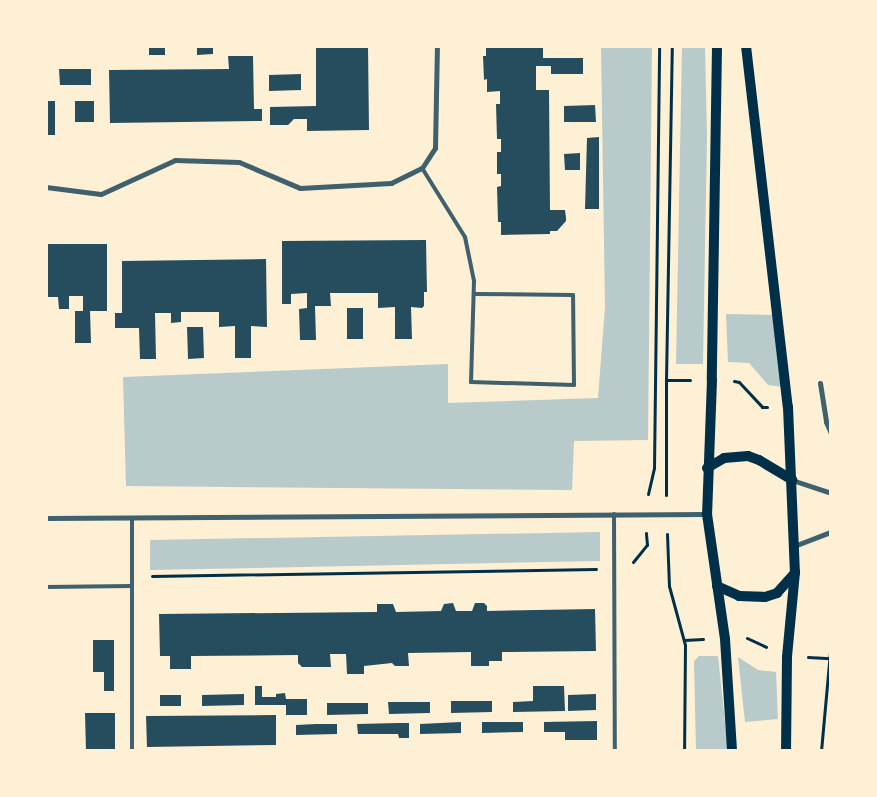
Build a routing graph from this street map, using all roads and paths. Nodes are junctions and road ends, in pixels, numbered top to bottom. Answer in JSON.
{"nodes":[{"id":1,"x":437,"y":46,"type":"edge"},
{"id":2,"x":659,"y":46,"type":"edge"},
{"id":3,"x":672,"y":46,"type":"edge"},
{"id":4,"x":717,"y":46,"type":"edge"},
{"id":5,"x":746,"y":46,"type":"edge"},
{"id":6,"x":422,"y":168,"type":"junction"},
{"id":7,"x":46,"y":187,"type":"edge"},
{"id":8,"x":474,"y":294,"type":"junction"},
{"id":9,"x":666,"y":380,"type":"junction"},
{"id":10,"x":712,"y":380,"type":"junction"},
{"id":11,"x":820,"y":383,"type":"dead end"},
{"id":12,"x":788,"y":407,"type":"junction"},
{"id":13,"x":831,"y":433,"type":"edge"},
{"id":14,"x":708,"y":468,"type":"junction"},
{"id":15,"x":666,"y":474,"type":"dead end"},
{"id":16,"x":792,"y":480,"type":"junction"},
{"id":17,"x":831,"y":493,"type":"edge"},
{"id":18,"x":646,"y":513,"type":"junction"},
{"id":19,"x":614,"y":514,"type":"junction"},
{"id":20,"x":707,"y":514,"type":"junction"},
{"id":21,"x":46,"y":518,"type":"edge"},
{"id":22,"x":132,"y":518,"type":"junction"},
{"id":23,"x":831,"y":532,"type":"edge"},
{"id":24,"x":794,"y":546,"type":"junction"},
{"id":25,"x":668,"y":553,"type":"dead end"},
{"id":26,"x":614,"y":569,"type":"junction"},
{"id":27,"x":795,"y":572,"type":"junction"},
{"id":28,"x":131,"y":576,"type":"junction"},
{"id":29,"x":131,"y":586,"type":"junction"},
{"id":30,"x":718,"y":586,"type":"junction"},
{"id":31,"x":46,"y":587,"type":"edge"},
{"id":32,"x":724,"y":639,"type":"junction"},
{"id":33,"x":684,"y":640,"type":"junction"},
{"id":34,"x":831,"y":641,"type":"edge"},
{"id":35,"x":787,"y":657,"type":"junction"},
{"id":36,"x":830,"y":658,"type":"junction"},
{"id":37,"x":132,"y":751,"type":"edge"},
{"id":38,"x":615,"y":751,"type":"edge"},
{"id":39,"x":684,"y":751,"type":"edge"},
{"id":40,"x":732,"y":751,"type":"edge"},
{"id":41,"x":786,"y":751,"type":"edge"},
{"id":42,"x":821,"y":751,"type":"edge"}],
"edges":[{"from":1,"to":6,"type":"street"},
{"from":2,"to":18,"type":"path"},
{"from":3,"to":9,"type":"path"},
{"from":4,"to":10,"type":"main road"},
{"from":5,"to":12,"type":"main road"},
{"from":6,"to":7,"type":"street"},
{"from":6,"to":8,"type":"lane"},
{"from":8,"to":8,"type":"lane"},
{"from":9,"to":10,"type":"path"},
{"from":9,"to":15,"type":"path"},
{"from":10,"to":12,"type":"path"},
{"from":10,"to":14,"type":"main road"},
{"from":11,"to":13,"type":"street"},
{"from":12,"to":16,"type":"main road"},
{"from":14,"to":16,"type":"main road"},
{"from":14,"to":20,"type":"main road"},
{"from":16,"to":17,"type":"street"},
{"from":16,"to":24,"type":"main road"},
{"from":18,"to":19,"type":"street"},
{"from":18,"to":20,"type":"street"},
{"from":18,"to":26,"type":"path"},
{"from":19,"to":22,"type":"street"},
{"from":19,"to":26,"type":"lane"},
{"from":20,"to":30,"type":"main road"},
{"from":21,"to":22,"type":"street"},
{"from":22,"to":28,"type":"lane"},
{"from":23,"to":24,"type":"street"},
{"from":24,"to":27,"type":"main road"},
{"from":25,"to":33,"type":"path"},
{"from":26,"to":28,"type":"path"},
{"from":26,"to":38,"type":"lane"},
{"from":27,"to":30,"type":"main road"},
{"from":27,"to":35,"type":"main road"},
{"from":28,"to":29,"type":"lane"},
{"from":29,"to":31,"type":"lane"},
{"from":29,"to":37,"type":"lane"},
{"from":30,"to":32,"type":"main road"},
{"from":32,"to":33,"type":"path"},
{"from":32,"to":35,"type":"path"},
{"from":32,"to":40,"type":"main road"},
{"from":33,"to":39,"type":"path"},
{"from":34,"to":36,"type":"path"},
{"from":35,"to":36,"type":"path"},
{"from":35,"to":41,"type":"main road"},
{"from":36,"to":42,"type":"path"}]}
